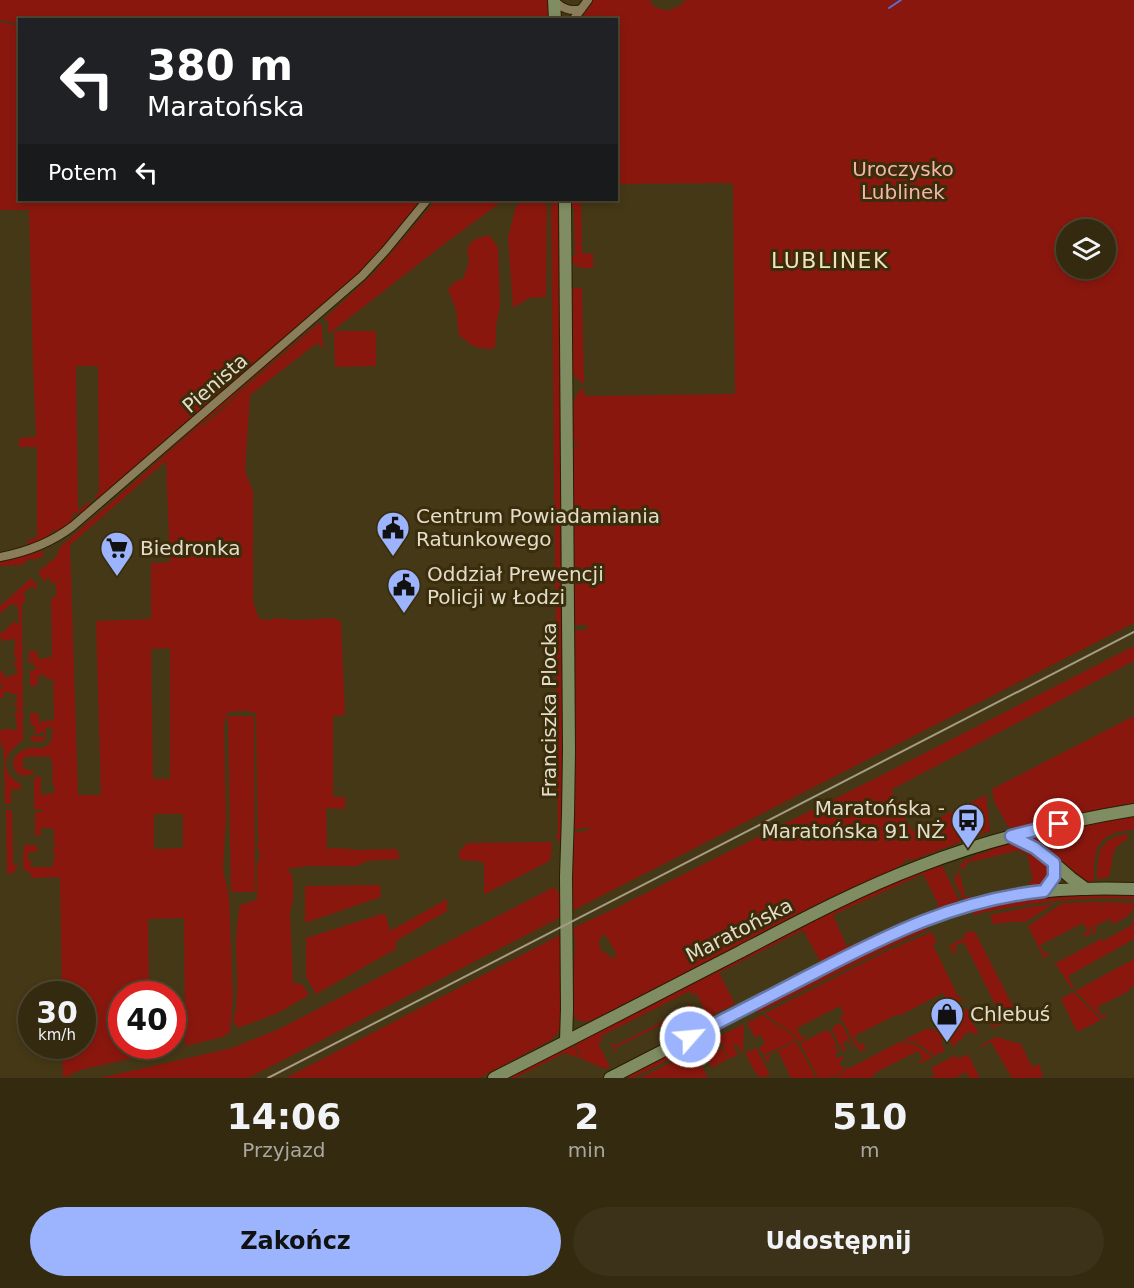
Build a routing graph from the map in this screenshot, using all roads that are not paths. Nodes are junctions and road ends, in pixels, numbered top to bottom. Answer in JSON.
{"nodes":[{"id":1,"x":554,"y":0,"type":"edge"},
{"id":2,"x":588,"y":0,"type":"edge"},
{"id":3,"x":581,"y":9,"type":"junction"},
{"id":4,"x":555,"y":18,"type":"edge"},
{"id":5,"x":574,"y":18,"type":"edge"},
{"id":6,"x":426,"y":201,"type":"edge"},
{"id":7,"x":565,"y":201,"type":"edge"},
{"id":8,"x":0,"y":557,"type":"edge"},
{"id":9,"x":1134,"y":810,"type":"edge"},
{"id":10,"x":1011,"y":836,"type":"junction"},
{"id":11,"x":1054,"y":863,"type":"junction"},
{"id":12,"x":1086,"y":889,"type":"junction"},
{"id":13,"x":1134,"y":889,"type":"edge"},
{"id":14,"x":1044,"y":891,"type":"junction"},
{"id":15,"x":567,"y":1015,"type":"junction"},
{"id":16,"x":592,"y":1028,"type":"junction"},
{"id":17,"x":566,"y":1041,"type":"junction"},
{"id":18,"x":494,"y":1078,"type":"edge"},
{"id":19,"x":610,"y":1078,"type":"edge"}],
"edges":[{"from":1,"to":3,"type":"street"},
{"from":1,"to":4,"type":"street"},
{"from":2,"to":3,"type":"street"},
{"from":3,"to":5,"type":"street"},
{"from":6,"to":8,"type":"street","name":"Pienista"},
{"from":7,"to":15,"type":"street","name":"Franciszka Plocka"},
{"from":9,"to":10,"type":"street","name":"Maratońska"},
{"from":10,"to":11,"type":"street"},
{"from":10,"to":16,"type":"street","name":"Maratońska"},
{"from":11,"to":12,"type":"street"},
{"from":11,"to":14,"type":"street"},
{"from":12,"to":13,"type":"street"},
{"from":12,"to":14,"type":"street"},
{"from":14,"to":19,"type":"street"},
{"from":15,"to":16,"type":"street"},
{"from":15,"to":17,"type":"street","name":"Franciszka Plocka"},
{"from":16,"to":17,"type":"street","name":"Maratońska"},
{"from":17,"to":18,"type":"street","name":"Maratońska"}]}
